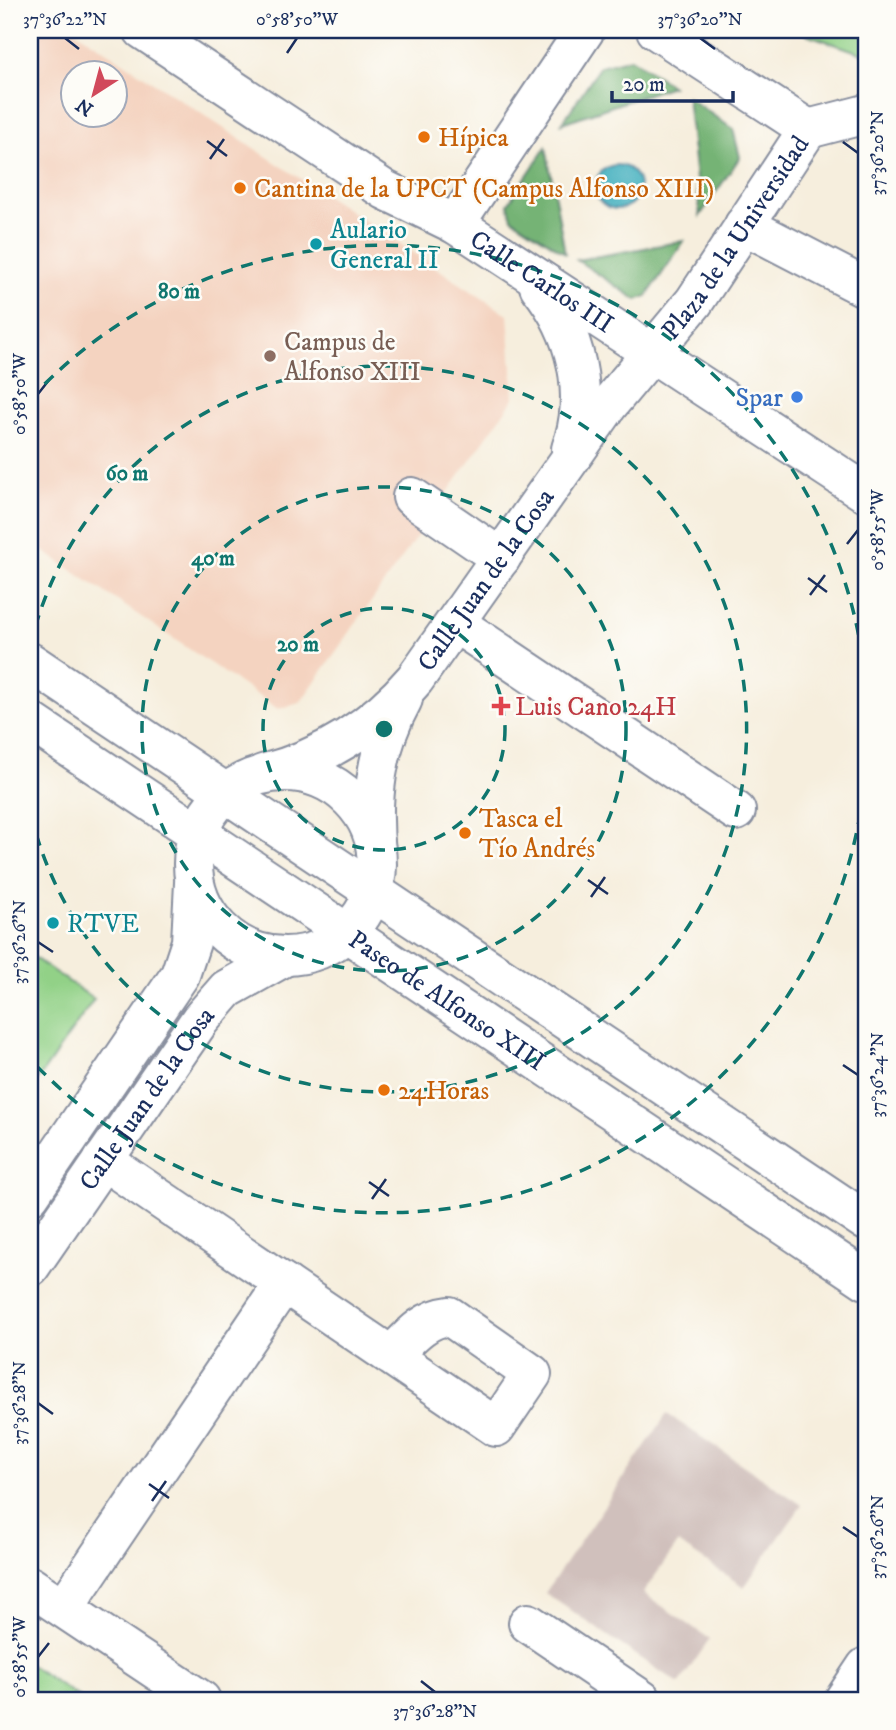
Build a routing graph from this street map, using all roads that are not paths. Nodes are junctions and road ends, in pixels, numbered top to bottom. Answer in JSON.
{"nodes":[{"id":1,"x":143,"y":30,"type":"edge"},
{"id":2,"x":585,"y":30,"type":"edge"},
{"id":3,"x":656,"y":30,"type":"edge"},
{"id":4,"x":866,"y":114,"type":"edge"},
{"id":5,"x":808,"y":129,"type":"junction"},
{"id":6,"x":455,"y":224,"type":"junction"},
{"id":7,"x":744,"y":225,"type":"junction"},
{"id":8,"x":520,"y":267,"type":"junction"},
{"id":9,"x":866,"y":288,"type":"edge"},
{"id":10,"x":652,"y":353,"type":"junction"},
{"id":11,"x":557,"y":480,"type":"junction"},
{"id":12,"x":866,"y":493,"type":"edge"},
{"id":13,"x":412,"y":497,"type":"dead end"},
{"id":14,"x":501,"y":558,"type":"junction"},
{"id":15,"x":455,"y":623,"type":"junction"},
{"id":16,"x":30,"y":662,"type":"edge"},
{"id":17,"x":415,"y":680,"type":"junction"},
{"id":18,"x":30,"y":721,"type":"edge"},
{"id":19,"x":263,"y":774,"type":"junction"},
{"id":20,"x":223,"y":793,"type":"junction"},
{"id":21,"x":736,"y":811,"type":"dead end"},
{"id":22,"x":198,"y":833,"type":"junction"},
{"id":23,"x":376,"y":853,"type":"junction"},
{"id":24,"x":194,"y":880,"type":"junction"},
{"id":25,"x":372,"y":892,"type":"junction"},
{"id":26,"x":346,"y":932,"type":"junction"},
{"id":27,"x":286,"y":956,"type":"junction"},
{"id":28,"x":103,"y":1160,"type":"junction"},
{"id":29,"x":30,"y":1195,"type":"edge"},
{"id":30,"x":866,"y":1221,"type":"edge"},
{"id":31,"x":30,"y":1267,"type":"edge"},
{"id":32,"x":866,"y":1280,"type":"edge"},
{"id":33,"x":284,"y":1283,"type":"junction"},
{"id":34,"x":391,"y":1356,"type":"dead end"},
{"id":35,"x":30,"y":1586,"type":"edge"},
{"id":36,"x":65,"y":1608,"type":"junction"},
{"id":37,"x":528,"y":1623,"type":"dead end"},
{"id":38,"x":866,"y":1667,"type":"edge"},
{"id":39,"x":201,"y":1700,"type":"edge"},
{"id":40,"x":642,"y":1700,"type":"edge"},
{"id":41,"x":845,"y":1700,"type":"edge"}],
"edges":[{"from":1,"to":6,"type":"street","name":"Calle Carlos III"},
{"from":2,"to":6,"type":"street"},
{"from":3,"to":5,"type":"street","name":"Plaza de la Universidad"},
{"from":4,"to":5,"type":"street"},
{"from":5,"to":7,"type":"street","name":"Plaza de la Universidad"},
{"from":6,"to":8,"type":"street","name":"Calle Carlos III"},
{"from":7,"to":9,"type":"street"},
{"from":7,"to":10,"type":"street","name":"Plaza de la Universidad"},
{"from":8,"to":10,"type":"street","name":"Calle Carlos III"},
{"from":8,"to":11,"type":"street","name":"Calle Juan de la Cosa"},
{"from":10,"to":11,"type":"street","name":"Calle Juan de la Cosa"},
{"from":10,"to":12,"type":"street","name":"Calle Carlos III"},
{"from":11,"to":14,"type":"street","name":"Calle Juan de la Cosa"},
{"from":13,"to":14,"type":"street"},
{"from":14,"to":15,"type":"street","name":"Calle Juan de la Cosa"},
{"from":15,"to":17,"type":"street","name":"Calle Juan de la Cosa"},
{"from":15,"to":21,"type":"street"},
{"from":16,"to":20,"type":"street","name":"Paseo de Alfonso XIII"},
{"from":17,"to":19,"type":"street","name":"Calle Juan de la Cosa"},
{"from":17,"to":23,"type":"street","name":"Calle Juan de la Cosa"},
{"from":18,"to":22,"type":"street","name":"Paseo de Alfonso XIII"},
{"from":19,"to":20,"type":"street"},
{"from":19,"to":23,"type":"street"},
{"from":20,"to":22,"type":"street"},
{"from":20,"to":25,"type":"street","name":"Paseo de Alfonso XIII"},
{"from":22,"to":24,"type":"street","name":"Calle Juan de la Cosa"},
{"from":22,"to":26,"type":"street","name":"Paseo de Alfonso XIII"},
{"from":23,"to":25,"type":"street","name":"Calle Juan de la Cosa"},
{"from":24,"to":27,"type":"street"},
{"from":24,"to":29,"type":"street","name":"Calle Juan de la Cosa"},
{"from":25,"to":26,"type":"street"},
{"from":25,"to":30,"type":"street","name":"Paseo de Alfonso XIII"},
{"from":26,"to":27,"type":"street"},
{"from":26,"to":32,"type":"street","name":"Paseo de Alfonso XIII"},
{"from":27,"to":28,"type":"street","name":"Calle Juan de la Cosa"},
{"from":28,"to":31,"type":"street","name":"Calle Juan de la Cosa"},
{"from":28,"to":33,"type":"street"},
{"from":33,"to":34,"type":"street"},
{"from":33,"to":36,"type":"street"},
{"from":35,"to":36,"type":"street"},
{"from":36,"to":39,"type":"street"},
{"from":37,"to":40,"type":"street"},
{"from":38,"to":41,"type":"street"}]}
